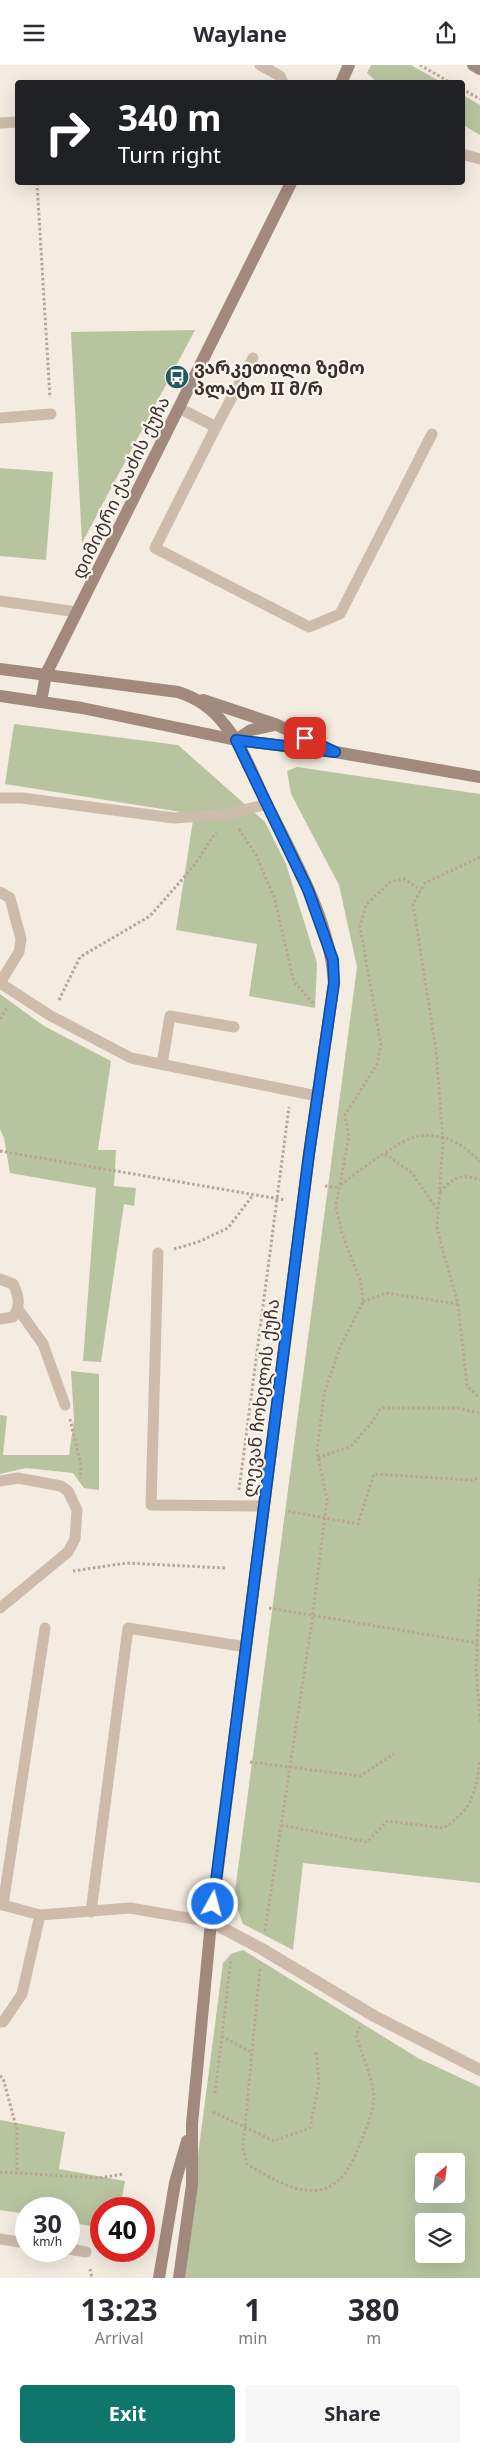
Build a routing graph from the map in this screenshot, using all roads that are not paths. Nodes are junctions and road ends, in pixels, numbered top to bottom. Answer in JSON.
{"nodes":[{"id":1,"x":260,"y":65,"type":"edge"},
{"id":2,"x":349,"y":65,"type":"edge"},
{"id":3,"x":473,"y":65,"type":"edge"},
{"id":4,"x":480,"y":69,"type":"edge"},
{"id":5,"x":282,"y":80,"type":"edge"},
{"id":6,"x":342,"y":80,"type":"edge"},
{"id":7,"x":15,"y":122,"type":"edge"},
{"id":8,"x":0,"y":123,"type":"edge"},
{"id":9,"x":465,"y":155,"type":"edge"},
{"id":10,"x":480,"y":159,"type":"edge"},
{"id":11,"x":290,"y":185,"type":"edge"},
{"id":12,"x":253,"y":358,"type":"dead end"},
{"id":13,"x":178,"y":408,"type":"junction"},
{"id":14,"x":51,"y":414,"type":"road end"},
{"id":15,"x":0,"y":418,"type":"edge"},
{"id":16,"x":216,"y":427,"type":"junction"},
{"id":17,"x":432,"y":434,"type":"dead end"},
{"id":18,"x":0,"y":601,"type":"edge"},
{"id":19,"x":77,"y":612,"type":"junction"},
{"id":20,"x":0,"y":669,"type":"edge"},
{"id":21,"x":46,"y":675,"type":"junction"},
{"id":22,"x":0,"y":697,"type":"edge"},
{"id":23,"x":195,"y":697,"type":"junction"},
{"id":24,"x":41,"y":702,"type":"junction"},
{"id":25,"x":275,"y":725,"type":"junction"},
{"id":26,"x":236,"y":740,"type":"junction"},
{"id":27,"x":335,"y":752,"type":"junction"},
{"id":28,"x":480,"y":777,"type":"edge"},
{"id":29,"x":0,"y":798,"type":"edge"},
{"id":30,"x":267,"y":804,"type":"junction"},
{"id":31,"x":0,"y":892,"type":"edge"},
{"id":32,"x":0,"y":983,"type":"edge"},
{"id":33,"x":234,"y":1027,"type":"dead end"},
{"id":34,"x":162,"y":1064,"type":"junction"},
{"id":35,"x":317,"y":1096,"type":"junction"},
{"id":36,"x":158,"y":1253,"type":"road end"},
{"id":37,"x":0,"y":1279,"type":"edge"},
{"id":38,"x":18,"y":1309,"type":"junction"},
{"id":39,"x":0,"y":1319,"type":"edge"},
{"id":40,"x":65,"y":1405,"type":"road end"},
{"id":41,"x":0,"y":1481,"type":"edge"},
{"id":42,"x":264,"y":1506,"type":"junction"},
{"id":43,"x":0,"y":1607,"type":"edge"},
{"id":44,"x":46,"y":1628,"type":"dead end"},
{"id":45,"x":246,"y":1647,"type":"junction"},
{"id":46,"x":1,"y":1905,"type":"edge"},
{"id":47,"x":91,"y":1912,"type":"junction"},
{"id":48,"x":40,"y":1915,"type":"junction"},
{"id":49,"x":211,"y":1922,"type":"junction"},
{"id":50,"x":0,"y":2022,"type":"edge"},
{"id":51,"x":480,"y":2070,"type":"edge"},
{"id":52,"x":192,"y":2124,"type":"junction"},
{"id":53,"x":0,"y":2239,"type":"edge"},
{"id":54,"x":15,"y":2241,"type":"edge"},
{"id":55,"x":80,"y":2251,"type":"edge"},
{"id":56,"x":86,"y":2252,"type":"dead end"},
{"id":57,"x":160,"y":2278,"type":"edge"},
{"id":58,"x":179,"y":2278,"type":"edge"}],
"edges":[{"from":1,"to":5,"type":"lane"},
{"from":2,"to":6,"type":"street"},
{"from":3,"to":4,"type":"street"},
{"from":7,"to":8,"type":"lane"},
{"from":9,"to":10,"type":"lane"},
{"from":11,"to":13,"type":"street","name":"დიმიტრი ქააძის ქუჩა"},
{"from":12,"to":16,"type":"lane"},
{"from":13,"to":16,"type":"lane"},
{"from":13,"to":19,"type":"street","name":"დიმიტრი ქააძის ქუჩა"},
{"from":14,"to":15,"type":"lane"},
{"from":16,"to":17,"type":"lane"},
{"from":18,"to":19,"type":"lane"},
{"from":19,"to":21,"type":"street","name":"დიმიტრი ქააძის ქუჩა"},
{"from":20,"to":21,"type":"street"},
{"from":21,"to":23,"type":"street"},
{"from":21,"to":24,"type":"street","name":"დიმიტრი ქააძის ქუჩა"},
{"from":22,"to":24,"type":"street"},
{"from":23,"to":25,"type":"street"},
{"from":23,"to":26,"type":"street","name":"ლევან ჩოხელის ქუჩა"},
{"from":24,"to":26,"type":"street"},
{"from":25,"to":26,"type":"street"},
{"from":25,"to":27,"type":"street"},
{"from":26,"to":27,"type":"street"},
{"from":26,"to":30,"type":"street","name":"ლევან ჩოხელის ქუჩა"},
{"from":27,"to":28,"type":"street"},
{"from":29,"to":30,"type":"lane"},
{"from":30,"to":35,"type":"street","name":"ლევან ჩოხელის ქუჩა"},
{"from":31,"to":32,"type":"lane"},
{"from":32,"to":34,"type":"lane"},
{"from":33,"to":34,"type":"lane"},
{"from":34,"to":35,"type":"lane"},
{"from":35,"to":42,"type":"street","name":"ლევან ჩოხელის ქუჩა"},
{"from":36,"to":42,"type":"lane"},
{"from":37,"to":38,"type":"lane"},
{"from":38,"to":39,"type":"lane"},
{"from":38,"to":40,"type":"lane"},
{"from":41,"to":43,"type":"lane"},
{"from":42,"to":45,"type":"street","name":"ლევან ჩოხელის ქუჩა"},
{"from":44,"to":46,"type":"lane"},
{"from":45,"to":47,"type":"lane"},
{"from":45,"to":49,"type":"street","name":"ლევან ჩოხელის ქუჩა"},
{"from":46,"to":48,"type":"lane"},
{"from":47,"to":48,"type":"lane"},
{"from":47,"to":49,"type":"lane"},
{"from":48,"to":50,"type":"lane"},
{"from":49,"to":51,"type":"street"},
{"from":49,"to":52,"type":"street","name":"ლევან ჩოხელის ქუჩა"},
{"from":52,"to":57,"type":"street","name":"ლევან ჩოხელის ქუჩა"},
{"from":52,"to":58,"type":"street","name":"ლევან ჩოხელის ქუჩა"},
{"from":53,"to":54,"type":"lane"},
{"from":55,"to":56,"type":"lane"}]}
